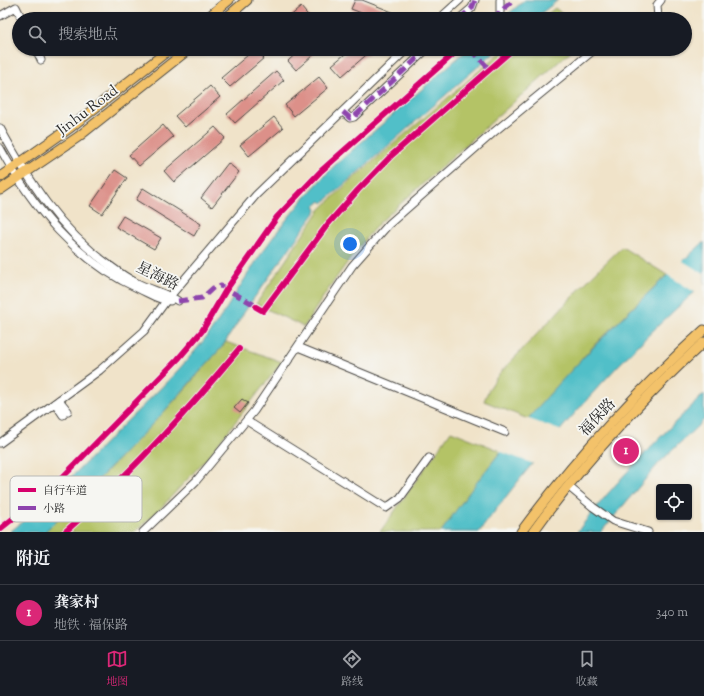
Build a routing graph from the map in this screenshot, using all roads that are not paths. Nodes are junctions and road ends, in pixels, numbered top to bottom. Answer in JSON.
{"nodes":[{"id":1,"x":229,"y":0,"type":"edge"},
{"id":2,"x":247,"y":0,"type":"edge"},
{"id":3,"x":460,"y":0,"type":"edge"},
{"id":4,"x":475,"y":0,"type":"edge"},
{"id":5,"x":500,"y":0,"type":"edge"},
{"id":6,"x":661,"y":0,"type":"edge"},
{"id":7,"x":18,"y":12,"type":"edge"},
{"id":8,"x":214,"y":12,"type":"edge"},
{"id":9,"x":233,"y":12,"type":"edge"},
{"id":10,"x":447,"y":12,"type":"edge"},
{"id":11,"x":467,"y":12,"type":"edge"},
{"id":12,"x":500,"y":12,"type":"dead end"},
{"id":13,"x":658,"y":12,"type":"edge"},
{"id":14,"x":0,"y":16,"type":"edge"},
{"id":15,"x":39,"y":56,"type":"edge"},
{"id":16,"x":161,"y":56,"type":"edge"},
{"id":17,"x":180,"y":56,"type":"edge"},
{"id":18,"x":400,"y":56,"type":"edge"},
{"id":19,"x":419,"y":56,"type":"edge"},
{"id":20,"x":586,"y":56,"type":"edge"},
{"id":21,"x":41,"y":60,"type":"dead end"},
{"id":22,"x":343,"y":112,"type":"junction"},
{"id":23,"x":0,"y":128,"type":"edge"},
{"id":24,"x":0,"y":148,"type":"edge"},
{"id":25,"x":20,"y":163,"type":"junction"},
{"id":26,"x":12,"y":169,"type":"junction"},
{"id":27,"x":23,"y":176,"type":"junction"},
{"id":28,"x":0,"y":177,"type":"edge"},
{"id":29,"x":0,"y":190,"type":"edge"},
{"id":30,"x":169,"y":299,"type":"junction"},
{"id":31,"x":704,"y":330,"type":"edge"},
{"id":32,"x":704,"y":342,"type":"edge"},
{"id":33,"x":298,"y":347,"type":"junction"},
{"id":34,"x":57,"y":402,"type":"junction"},
{"id":35,"x":66,"y":413,"type":"dead end"},
{"id":36,"x":246,"y":421,"type":"junction"},
{"id":37,"x":505,"y":432,"type":"dead end"},
{"id":38,"x":0,"y":443,"type":"edge"},
{"id":39,"x":429,"y":458,"type":"dead end"},
{"id":40,"x":568,"y":486,"type":"junction"},
{"id":41,"x":143,"y":532,"type":"edge"},
{"id":42,"x":521,"y":532,"type":"edge"},
{"id":43,"x":533,"y":532,"type":"edge"},
{"id":44,"x":648,"y":532,"type":"edge"}],
"edges":[{"from":1,"to":8,"type":"main road"},
{"from":2,"to":9,"type":"main road"},
{"from":3,"to":10,"type":"street"},
{"from":4,"to":11,"type":"street"},
{"from":5,"to":12,"type":"street"},
{"from":6,"to":13,"type":"street"},
{"from":7,"to":14,"type":"street"},
{"from":15,"to":21,"type":"street"},
{"from":16,"to":25,"type":"main road","name":"Jinhu Road"},
{"from":17,"to":27,"type":"main road","name":"Jinhu Road"},
{"from":18,"to":22,"type":"street"},
{"from":19,"to":22,"type":"street"},
{"from":20,"to":33,"type":"street"},
{"from":22,"to":30,"type":"street"},
{"from":23,"to":25,"type":"street","name":"星海路"},
{"from":24,"to":26,"type":"street","name":"星海路"},
{"from":25,"to":26,"type":"main road","name":"Jinhu Road"},
{"from":25,"to":27,"type":"street","name":"星海路"},
{"from":26,"to":27,"type":"street","name":"星海路"},
{"from":26,"to":28,"type":"main road","name":"Jinhu Road"},
{"from":27,"to":29,"type":"main road","name":"Jinhu Road"},
{"from":27,"to":30,"type":"street","name":"星海路"},
{"from":30,"to":34,"type":"street"},
{"from":31,"to":42,"type":"main road","name":"福保路"},
{"from":32,"to":40,"type":"main road","name":"福保路"},
{"from":33,"to":36,"type":"street"},
{"from":33,"to":37,"type":"street"},
{"from":34,"to":35,"type":"street"},
{"from":34,"to":38,"type":"street"},
{"from":36,"to":39,"type":"street"},
{"from":36,"to":41,"type":"street"},
{"from":40,"to":43,"type":"main road","name":"福保路"},
{"from":40,"to":44,"type":"street"}]}
